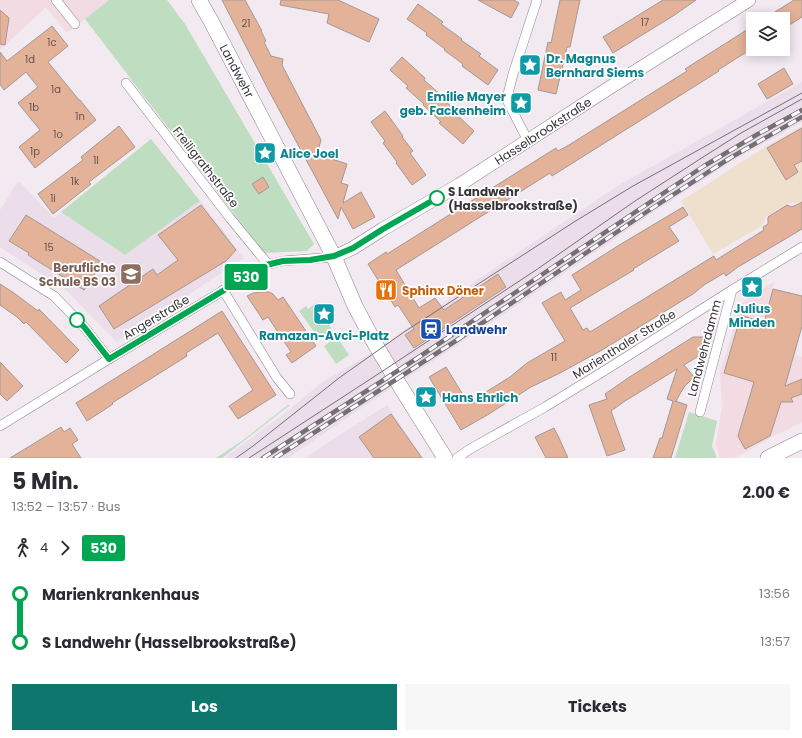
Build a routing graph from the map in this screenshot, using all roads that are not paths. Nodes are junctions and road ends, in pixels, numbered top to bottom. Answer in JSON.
{"nodes":[{"id":1,"x":56,"y":0,"type":"edge"},
{"id":2,"x":199,"y":0,"type":"edge"},
{"id":3,"x":537,"y":0,"type":"edge"},
{"id":4,"x":748,"y":0,"type":"edge"},
{"id":5,"x":75,"y":24,"type":"dead end"},
{"id":6,"x":126,"y":83,"type":"dead end"},
{"id":7,"x":528,"y":141,"type":"junction"},
{"id":8,"x":802,"y":247,"type":"edge"},
{"id":9,"x":334,"y":256,"type":"junction"},
{"id":10,"x":0,"y":262,"type":"edge"},
{"id":11,"x":268,"y":264,"type":"junction"},
{"id":12,"x":223,"y":290,"type":"junction"},
{"id":13,"x":732,"y":290,"type":"junction"},
{"id":14,"x":109,"y":359,"type":"junction"},
{"id":15,"x":290,"y":394,"type":"dead end"},
{"id":16,"x":700,"y":412,"type":"dead end"},
{"id":17,"x":0,"y":426,"type":"edge"},
{"id":18,"x":802,"y":441,"type":"edge"},
{"id":19,"x":445,"y":458,"type":"edge"},
{"id":20,"x":457,"y":458,"type":"edge"},
{"id":21,"x":768,"y":458,"type":"edge"}],
"edges":[{"from":1,"to":5,"type":"street"},
{"from":2,"to":9,"type":"main road","name":"Landwehr"},
{"from":3,"to":7,"type":"street"},
{"from":4,"to":7,"type":"street","name":"Hasselbrookstraße"},
{"from":6,"to":11,"type":"street","name":"Freiligrathstraße"},
{"from":7,"to":9,"type":"street","name":"Hasselbrookstraße"},
{"from":8,"to":13,"type":"street","name":"Marienthaler Straße"},
{"from":9,"to":11,"type":"street","name":"Angerstraße"},
{"from":9,"to":19,"type":"main road","name":"Landwehr"},
{"from":10,"to":14,"type":"street"},
{"from":11,"to":12,"type":"street","name":"Angerstraße"},
{"from":12,"to":14,"type":"street","name":"Angerstraße"},
{"from":12,"to":15,"type":"street"},
{"from":13,"to":16,"type":"street","name":"Landwehrdamm"},
{"from":13,"to":20,"type":"street","name":"Marienthaler Straße"},
{"from":14,"to":17,"type":"street","name":"Angerstraße"},
{"from":18,"to":21,"type":"main road"}]}
